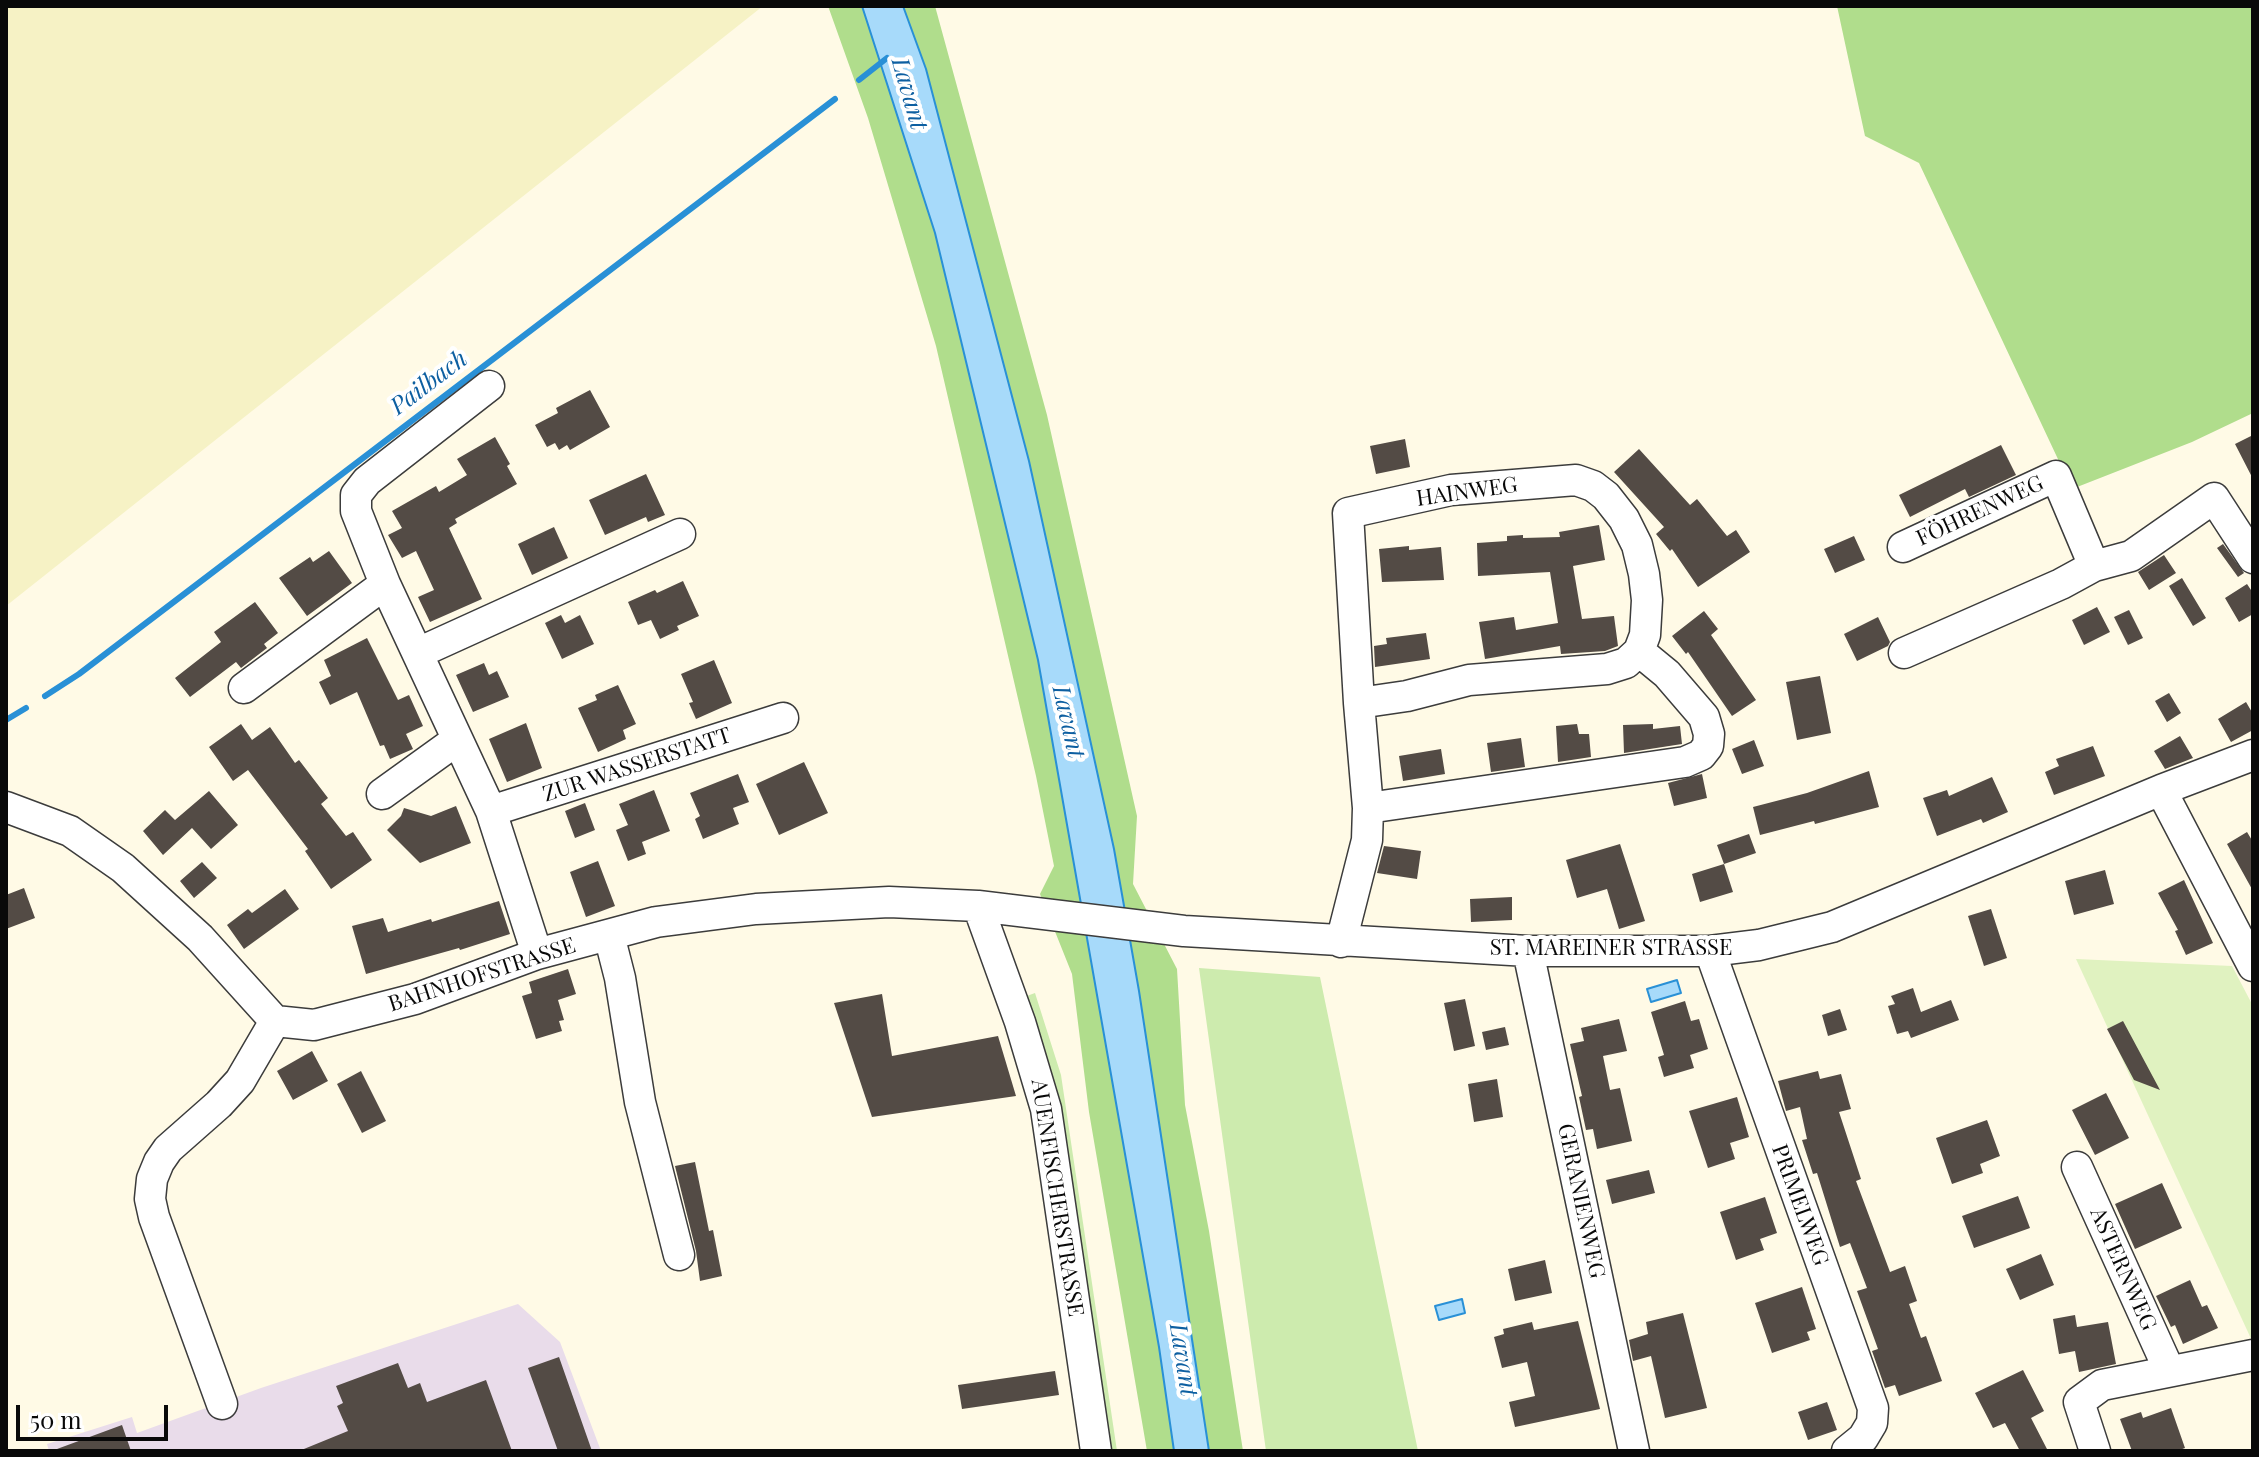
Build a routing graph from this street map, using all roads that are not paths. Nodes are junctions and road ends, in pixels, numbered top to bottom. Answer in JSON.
{"nodes":[{"id":1,"x":489,"y":386,"type":"dead end"},
{"id":2,"x":680,"y":534,"type":"dead end"},
{"id":3,"x":1903,"y":547,"type":"dead end"},
{"id":4,"x":2253,"y":558,"type":"edge"},
{"id":5,"x":2094,"y":566,"type":"junction"},
{"id":6,"x":385,"y":584,"type":"junction"},
{"id":7,"x":1639,"y":651,"type":"junction"},
{"id":8,"x":418,"y":653,"type":"junction"},
{"id":9,"x":1904,"y":653,"type":"dead end"},
{"id":10,"x":244,"y":688,"type":"dead end"},
{"id":11,"x":1359,"y":703,"type":"junction"},
{"id":12,"x":783,"y":718,"type":"dead end"},
{"id":13,"x":457,"y":740,"type":"junction"},
{"id":14,"x":2253,"y":755,"type":"edge"},
{"id":15,"x":2161,"y":790,"type":"junction"},
{"id":16,"x":382,"y":794,"type":"dead end"},
{"id":17,"x":6,"y":807,"type":"edge"},
{"id":18,"x":1368,"y":808,"type":"junction"},
{"id":19,"x":491,"y":811,"type":"junction"},
{"id":20,"x":978,"y":906,"type":"junction"},
{"id":21,"x":1037,"y":912,"type":"joint"},
{"id":22,"x":609,"y":935,"type":"junction"},
{"id":23,"x":1341,"y":942,"type":"junction"},
{"id":24,"x":1528,"y":951,"type":"junction"},
{"id":25,"x":1710,"y":951,"type":"junction"},
{"id":26,"x":537,"y":954,"type":"junction"},
{"id":27,"x":2253,"y":966,"type":"edge"},
{"id":28,"x":275,"y":1021,"type":"junction"},
{"id":29,"x":2077,"y":1167,"type":"dead end"},
{"id":30,"x":679,"y":1255,"type":"dead end"},
{"id":31,"x":2253,"y":1355,"type":"edge"},
{"id":32,"x":2169,"y":1370,"type":"junction"},
{"id":33,"x":222,"y":1404,"type":"dead end"},
{"id":34,"x":1096,"y":1451,"type":"edge"},
{"id":35,"x":1634,"y":1451,"type":"edge"},
{"id":36,"x":1847,"y":1451,"type":"edge"},
{"id":37,"x":2095,"y":1451,"type":"edge"}],
"edges":[{"from":1,"to":6,"type":"street"},
{"from":2,"to":8,"type":"street"},
{"from":3,"to":5,"type":"street","name":"FÖHRENWEG"},
{"from":4,"to":5,"type":"street"},
{"from":5,"to":9,"type":"street"},
{"from":6,"to":8,"type":"street"},
{"from":6,"to":10,"type":"street"},
{"from":7,"to":11,"type":"street"},
{"from":7,"to":11,"type":"street","name":"HAINWEG"},
{"from":7,"to":18,"type":"street"},
{"from":8,"to":13,"type":"street"},
{"from":11,"to":18,"type":"street","name":"HAINWEG"},
{"from":12,"to":19,"type":"street","name":"ZUR WASSERSTATT"},
{"from":13,"to":16,"type":"street"},
{"from":13,"to":19,"type":"street"},
{"from":14,"to":15,"type":"street","name":"ST. MAREINER STRASSE"},
{"from":15,"to":25,"type":"street","name":"ST. MAREINER STRASSE"},
{"from":15,"to":27,"type":"street"},
{"from":17,"to":28,"type":"street"},
{"from":18,"to":23,"type":"street","name":"HAINWEG"},
{"from":19,"to":26,"type":"street"},
{"from":20,"to":21,"type":"street","name":"BAHNHOFSTRASSE"},
{"from":20,"to":22,"type":"street","name":"BAHNHOFSTRASSE"},
{"from":20,"to":34,"type":"street","name":"AUENFISCHERSTRASSE"},
{"from":21,"to":23,"type":"street","name":"ST. MAREINER STRASSE"},
{"from":22,"to":26,"type":"street","name":"BAHNHOFSTRASSE"},
{"from":22,"to":30,"type":"street"},
{"from":23,"to":24,"type":"street","name":"ST. MAREINER STRASSE"},
{"from":24,"to":25,"type":"street","name":"ST. MAREINER STRASSE"},
{"from":24,"to":35,"type":"street","name":"GERANIENWEG"},
{"from":25,"to":36,"type":"street","name":"PRIMELWEG"},
{"from":26,"to":28,"type":"street","name":"BAHNHOFSTRASSE"},
{"from":28,"to":33,"type":"street"},
{"from":29,"to":32,"type":"street","name":"ASTERNWEG"},
{"from":31,"to":32,"type":"street"},
{"from":32,"to":37,"type":"street"}]}
